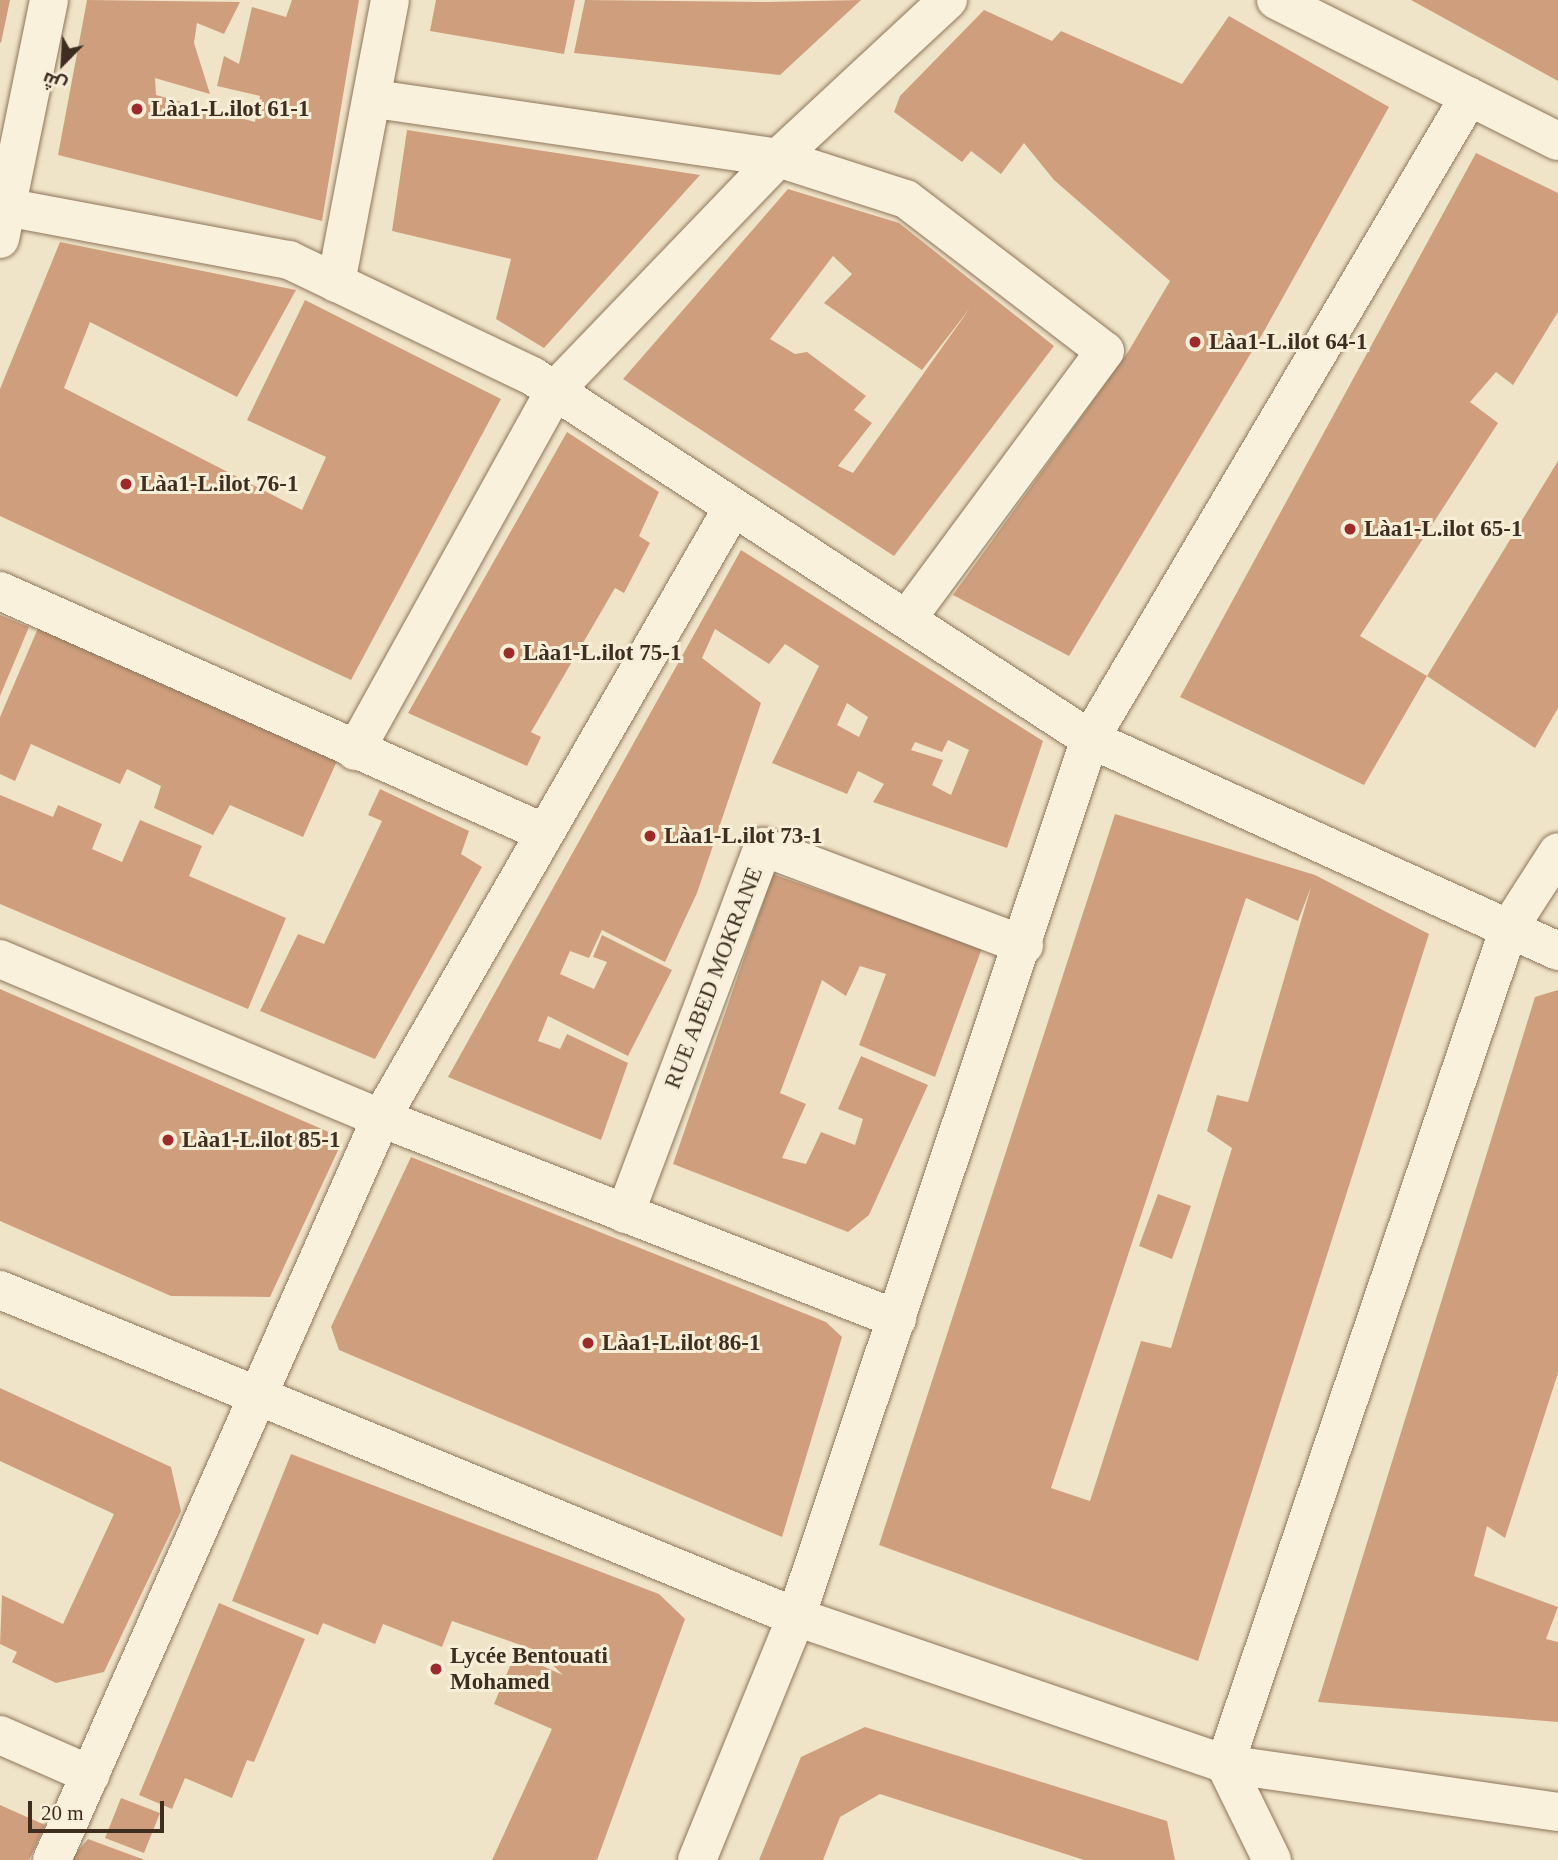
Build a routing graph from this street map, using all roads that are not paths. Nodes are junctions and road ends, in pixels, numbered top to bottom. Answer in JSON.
{"nodes":[{"id":1,"x":49,"y":0,"type":"edge"},
{"id":2,"x":390,"y":0,"type":"edge"},
{"id":3,"x":948,"y":0,"type":"edge"},
{"id":4,"x":1276,"y":0,"type":"edge"},
{"id":5,"x":1469,"y":97,"type":"junction"},
{"id":6,"x":374,"y":99,"type":"junction"},
{"id":7,"x":1558,"y":141,"type":"edge"},
{"id":8,"x":778,"y":158,"type":"junction"},
{"id":9,"x":3,"y":218,"type":"edge"},
{"id":10,"x":336,"y":283,"type":"junction"},
{"id":11,"x":555,"y":390,"type":"junction"},
{"id":12,"x":733,"y":507,"type":"junction"},
{"id":13,"x":0,"y":592,"type":"edge"},
{"id":14,"x":907,"y":619,"type":"junction"},
{"id":15,"x":1090,"y":739,"type":"junction"},
{"id":16,"x":355,"y":751,"type":"junction"},
{"id":17,"x":545,"y":833,"type":"junction"},
{"id":18,"x":1558,"y":852,"type":"edge"},
{"id":19,"x":1508,"y":928,"type":"junction"},
{"id":20,"x":1024,"y":944,"type":"junction"},
{"id":21,"x":1558,"y":951,"type":"edge"},
{"id":22,"x":0,"y":959,"type":"edge"},
{"id":23,"x":382,"y":1118,"type":"junction"},
{"id":24,"x":625,"y":1214,"type":"junction"},
{"id":25,"x":0,"y":1290,"type":"edge"},
{"id":26,"x":897,"y":1319,"type":"junction"},
{"id":27,"x":261,"y":1397,"type":"junction"},
{"id":28,"x":796,"y":1617,"type":"junction"},
{"id":29,"x":0,"y":1735,"type":"edge"},
{"id":30,"x":1225,"y":1764,"type":"junction"},
{"id":31,"x":90,"y":1775,"type":"junction"},
{"id":32,"x":1558,"y":1812,"type":"edge"},
{"id":33,"x":52,"y":1860,"type":"edge"},
{"id":34,"x":697,"y":1860,"type":"edge"},
{"id":35,"x":1272,"y":1860,"type":"edge"}],
"edges":[{"from":1,"to":9,"type":"street"},
{"from":2,"to":6,"type":"street"},
{"from":3,"to":8,"type":"street"},
{"from":4,"to":5,"type":"street"},
{"from":5,"to":7,"type":"street"},
{"from":5,"to":15,"type":"street"},
{"from":6,"to":8,"type":"street"},
{"from":6,"to":10,"type":"street"},
{"from":8,"to":11,"type":"street"},
{"from":8,"to":14,"type":"street"},
{"from":9,"to":10,"type":"street"},
{"from":10,"to":11,"type":"street"},
{"from":11,"to":12,"type":"street"},
{"from":11,"to":16,"type":"street"},
{"from":12,"to":14,"type":"street"},
{"from":12,"to":17,"type":"street"},
{"from":13,"to":16,"type":"street"},
{"from":14,"to":15,"type":"street"},
{"from":15,"to":19,"type":"street"},
{"from":15,"to":20,"type":"street"},
{"from":16,"to":17,"type":"street"},
{"from":17,"to":23,"type":"street"},
{"from":18,"to":19,"type":"street"},
{"from":19,"to":21,"type":"street"},
{"from":19,"to":30,"type":"street"},
{"from":20,"to":24,"type":"street","name":"RUE ABED MOKRANE"},
{"from":20,"to":26,"type":"street"},
{"from":22,"to":23,"type":"street"},
{"from":23,"to":24,"type":"street"},
{"from":23,"to":27,"type":"street"},
{"from":24,"to":26,"type":"street"},
{"from":25,"to":27,"type":"street"},
{"from":26,"to":28,"type":"street"},
{"from":27,"to":28,"type":"street"},
{"from":27,"to":31,"type":"street"},
{"from":28,"to":30,"type":"street"},
{"from":28,"to":34,"type":"street"},
{"from":29,"to":31,"type":"street"},
{"from":30,"to":32,"type":"street"},
{"from":30,"to":35,"type":"street"},
{"from":31,"to":33,"type":"street"}]}
